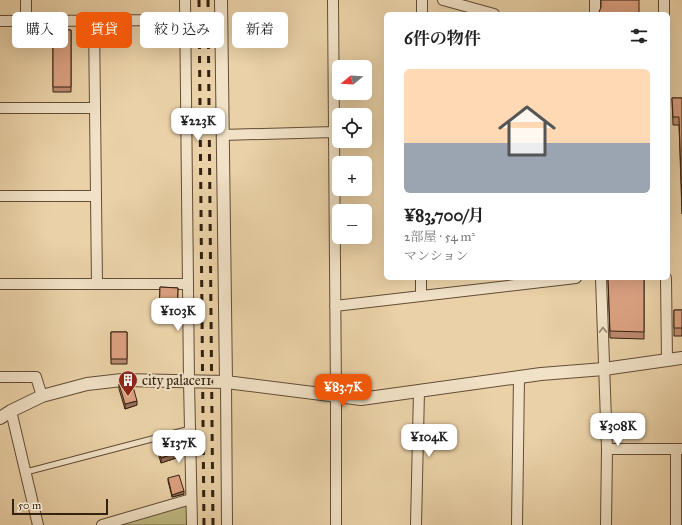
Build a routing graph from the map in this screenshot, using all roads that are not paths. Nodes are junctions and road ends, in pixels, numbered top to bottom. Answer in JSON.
{"nodes":[{"id":1,"x":26,"y":0,"type":"edge"},
{"id":2,"x":185,"y":0,"type":"edge"},
{"id":3,"x":221,"y":0,"type":"edge"},
{"id":4,"x":333,"y":0,"type":"edge"},
{"id":5,"x":422,"y":0,"type":"edge"},
{"id":6,"x":443,"y":0,"type":"edge"},
{"id":7,"x":595,"y":0,"type":"edge"},
{"id":8,"x":664,"y":0,"type":"edge"},
{"id":9,"x":26,"y":12,"type":"edge"},
{"id":10,"x":185,"y":12,"type":"edge"},
{"id":11,"x":422,"y":12,"type":"edge"},
{"id":12,"x":487,"y":12,"type":"edge"},
{"id":13,"x":595,"y":12,"type":"edge"},
{"id":14,"x":664,"y":12,"type":"edge"},
{"id":15,"x":0,"y":21,"type":"edge"},
{"id":16,"x":12,"y":21,"type":"edge"},
{"id":17,"x":94,"y":48,"type":"edge"},
{"id":18,"x":185,"y":48,"type":"edge"},
{"id":19,"x":0,"y":108,"type":"edge"},
{"id":20,"x":94,"y":108,"type":"junction"},
{"id":21,"x":334,"y":108,"type":"edge"},
{"id":22,"x":332,"y":132,"type":"edge"},
{"id":23,"x":222,"y":135,"type":"junction"},
{"id":24,"x":334,"y":148,"type":"edge"},
{"id":25,"x":0,"y":196,"type":"edge"},
{"id":26,"x":96,"y":196,"type":"junction"},
{"id":27,"x":421,"y":280,"type":"edge"},
{"id":28,"x":533,"y":280,"type":"edge"},
{"id":29,"x":602,"y":280,"type":"edge"},
{"id":30,"x":666,"y":280,"type":"edge"},
{"id":31,"x":511,"y":281,"type":"edge"},
{"id":32,"x":0,"y":284,"type":"edge"},
{"id":33,"x":97,"y":284,"type":"junction"},
{"id":34,"x":188,"y":284,"type":"junction"},
{"id":35,"x":421,"y":296,"type":"junction"},
{"id":36,"x":336,"y":306,"type":"junction"},
{"id":37,"x":682,"y":358,"type":"edge"},
{"id":38,"x":666,"y":360,"type":"junction"},
{"id":39,"x":604,"y":369,"type":"junction"},
{"id":40,"x":0,"y":377,"type":"edge"},
{"id":41,"x":519,"y":377,"type":"junction"},
{"id":42,"x":189,"y":381,"type":"junction"},
{"id":43,"x":226,"y":382,"type":"junction"},
{"id":44,"x":419,"y":391,"type":"junction"},
{"id":45,"x":336,"y":395,"type":"junction"},
{"id":46,"x":42,"y":396,"type":"junction"},
{"id":47,"x":11,"y":411,"type":"junction"},
{"id":48,"x":0,"y":418,"type":"edge"},
{"id":49,"x":190,"y":429,"type":"junction"},
{"id":50,"x":607,"y":449,"type":"junction"},
{"id":51,"x":679,"y":449,"type":"edge"},
{"id":52,"x":26,"y":472,"type":"junction"},
{"id":53,"x":191,"y":499,"type":"junction"},
{"id":54,"x":113,"y":524,"type":"edge"},
{"id":55,"x":38,"y":525,"type":"edge"},
{"id":56,"x":102,"y":525,"type":"edge"},
{"id":57,"x":192,"y":525,"type":"edge"},
{"id":58,"x":227,"y":525,"type":"edge"},
{"id":59,"x":336,"y":525,"type":"edge"},
{"id":60,"x":416,"y":525,"type":"edge"},
{"id":61,"x":517,"y":525,"type":"edge"},
{"id":62,"x":606,"y":525,"type":"edge"},
{"id":63,"x":676,"y":525,"type":"edge"}],
"edges":[{"from":1,"to":9,"type":"street"},
{"from":2,"to":10,"type":"street"},
{"from":3,"to":23,"type":"street"},
{"from":4,"to":21,"type":"street"},
{"from":5,"to":11,"type":"street"},
{"from":6,"to":12,"type":"street"},
{"from":7,"to":13,"type":"street"},
{"from":8,"to":14,"type":"street"},
{"from":15,"to":16,"type":"street"},
{"from":17,"to":20,"type":"street"},
{"from":18,"to":34,"type":"street"},
{"from":19,"to":20,"type":"street"},
{"from":20,"to":26,"type":"street"},
{"from":22,"to":23,"type":"street"},
{"from":23,"to":43,"type":"street"},
{"from":24,"to":36,"type":"street"},
{"from":25,"to":26,"type":"street"},
{"from":26,"to":33,"type":"street"},
{"from":27,"to":35,"type":"street"},
{"from":28,"to":31,"type":"street"},
{"from":39,"to":29,"type":"street","one_way":true},
{"from":30,"to":38,"type":"street"},
{"from":31,"to":35,"type":"street"},
{"from":32,"to":33,"type":"street"},
{"from":33,"to":34,"type":"street"},
{"from":34,"to":42,"type":"street"},
{"from":35,"to":36,"type":"street"},
{"from":36,"to":45,"type":"street"},
{"from":37,"to":38,"type":"street"},
{"from":38,"to":39,"type":"street"},
{"from":39,"to":41,"type":"street"},
{"from":39,"to":50,"type":"street"},
{"from":40,"to":46,"type":"street"},
{"from":41,"to":44,"type":"street"},
{"from":41,"to":61,"type":"street"},
{"from":42,"to":43,"type":"street"},
{"from":42,"to":46,"type":"street"},
{"from":42,"to":49,"type":"street"},
{"from":43,"to":45,"type":"street"},
{"from":43,"to":58,"type":"street"},
{"from":44,"to":45,"type":"street"},
{"from":44,"to":60,"type":"street"},
{"from":45,"to":59,"type":"street"},
{"from":46,"to":47,"type":"street"},
{"from":47,"to":48,"type":"street"},
{"from":47,"to":52,"type":"street"},
{"from":49,"to":52,"type":"lane"},
{"from":49,"to":53,"type":"street"},
{"from":50,"to":51,"type":"street"},
{"from":50,"to":62,"type":"street"},
{"from":51,"to":63,"type":"street"},
{"from":52,"to":55,"type":"street"},
{"from":53,"to":54,"type":"street"},
{"from":53,"to":57,"type":"street"},
{"from":54,"to":56,"type":"street"}]}
